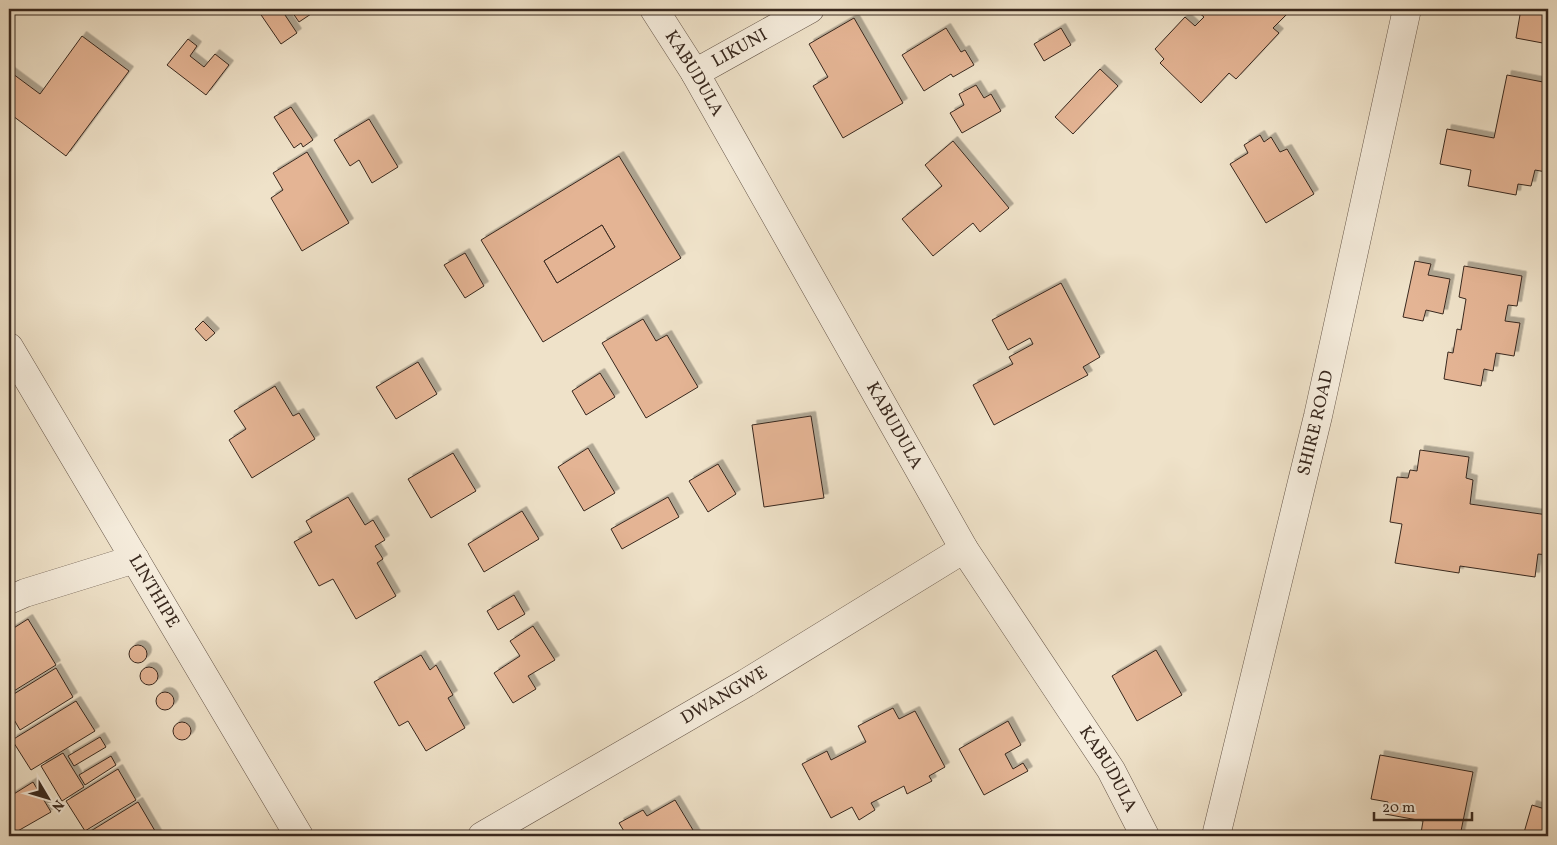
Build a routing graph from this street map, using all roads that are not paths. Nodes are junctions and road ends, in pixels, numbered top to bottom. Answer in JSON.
{"nodes":[{"id":1,"x":654,"y":9,"type":"edge"},
{"id":2,"x":810,"y":9,"type":"edge"},
{"id":3,"x":1407,"y":9,"type":"edge"},
{"id":4,"x":695,"y":73,"type":"junction"},
{"id":5,"x":9,"y":347,"type":"edge"},
{"id":6,"x":964,"y":549,"type":"junction"},
{"id":7,"x":135,"y":560,"type":"junction"},
{"id":8,"x":9,"y":600,"type":"edge"},
{"id":9,"x":299,"y":836,"type":"edge"},
{"id":10,"x":482,"y":836,"type":"edge"},
{"id":11,"x":1145,"y":836,"type":"edge"},
{"id":12,"x":1216,"y":836,"type":"edge"}],
"edges":[{"from":1,"to":4,"type":"street","name":"KABUDULA"},
{"from":2,"to":4,"type":"street","name":"LIKUNI"},
{"from":3,"to":12,"type":"street","name":"SHIRE ROAD"},
{"from":4,"to":6,"type":"street","name":"KABUDULA"},
{"from":5,"to":7,"type":"street","name":"LINTHIPE"},
{"from":6,"to":10,"type":"street","name":"DWANGWE"},
{"from":6,"to":11,"type":"street","name":"KABUDULA"},
{"from":7,"to":8,"type":"street"},
{"from":7,"to":9,"type":"street","name":"LINTHIPE"}]}
